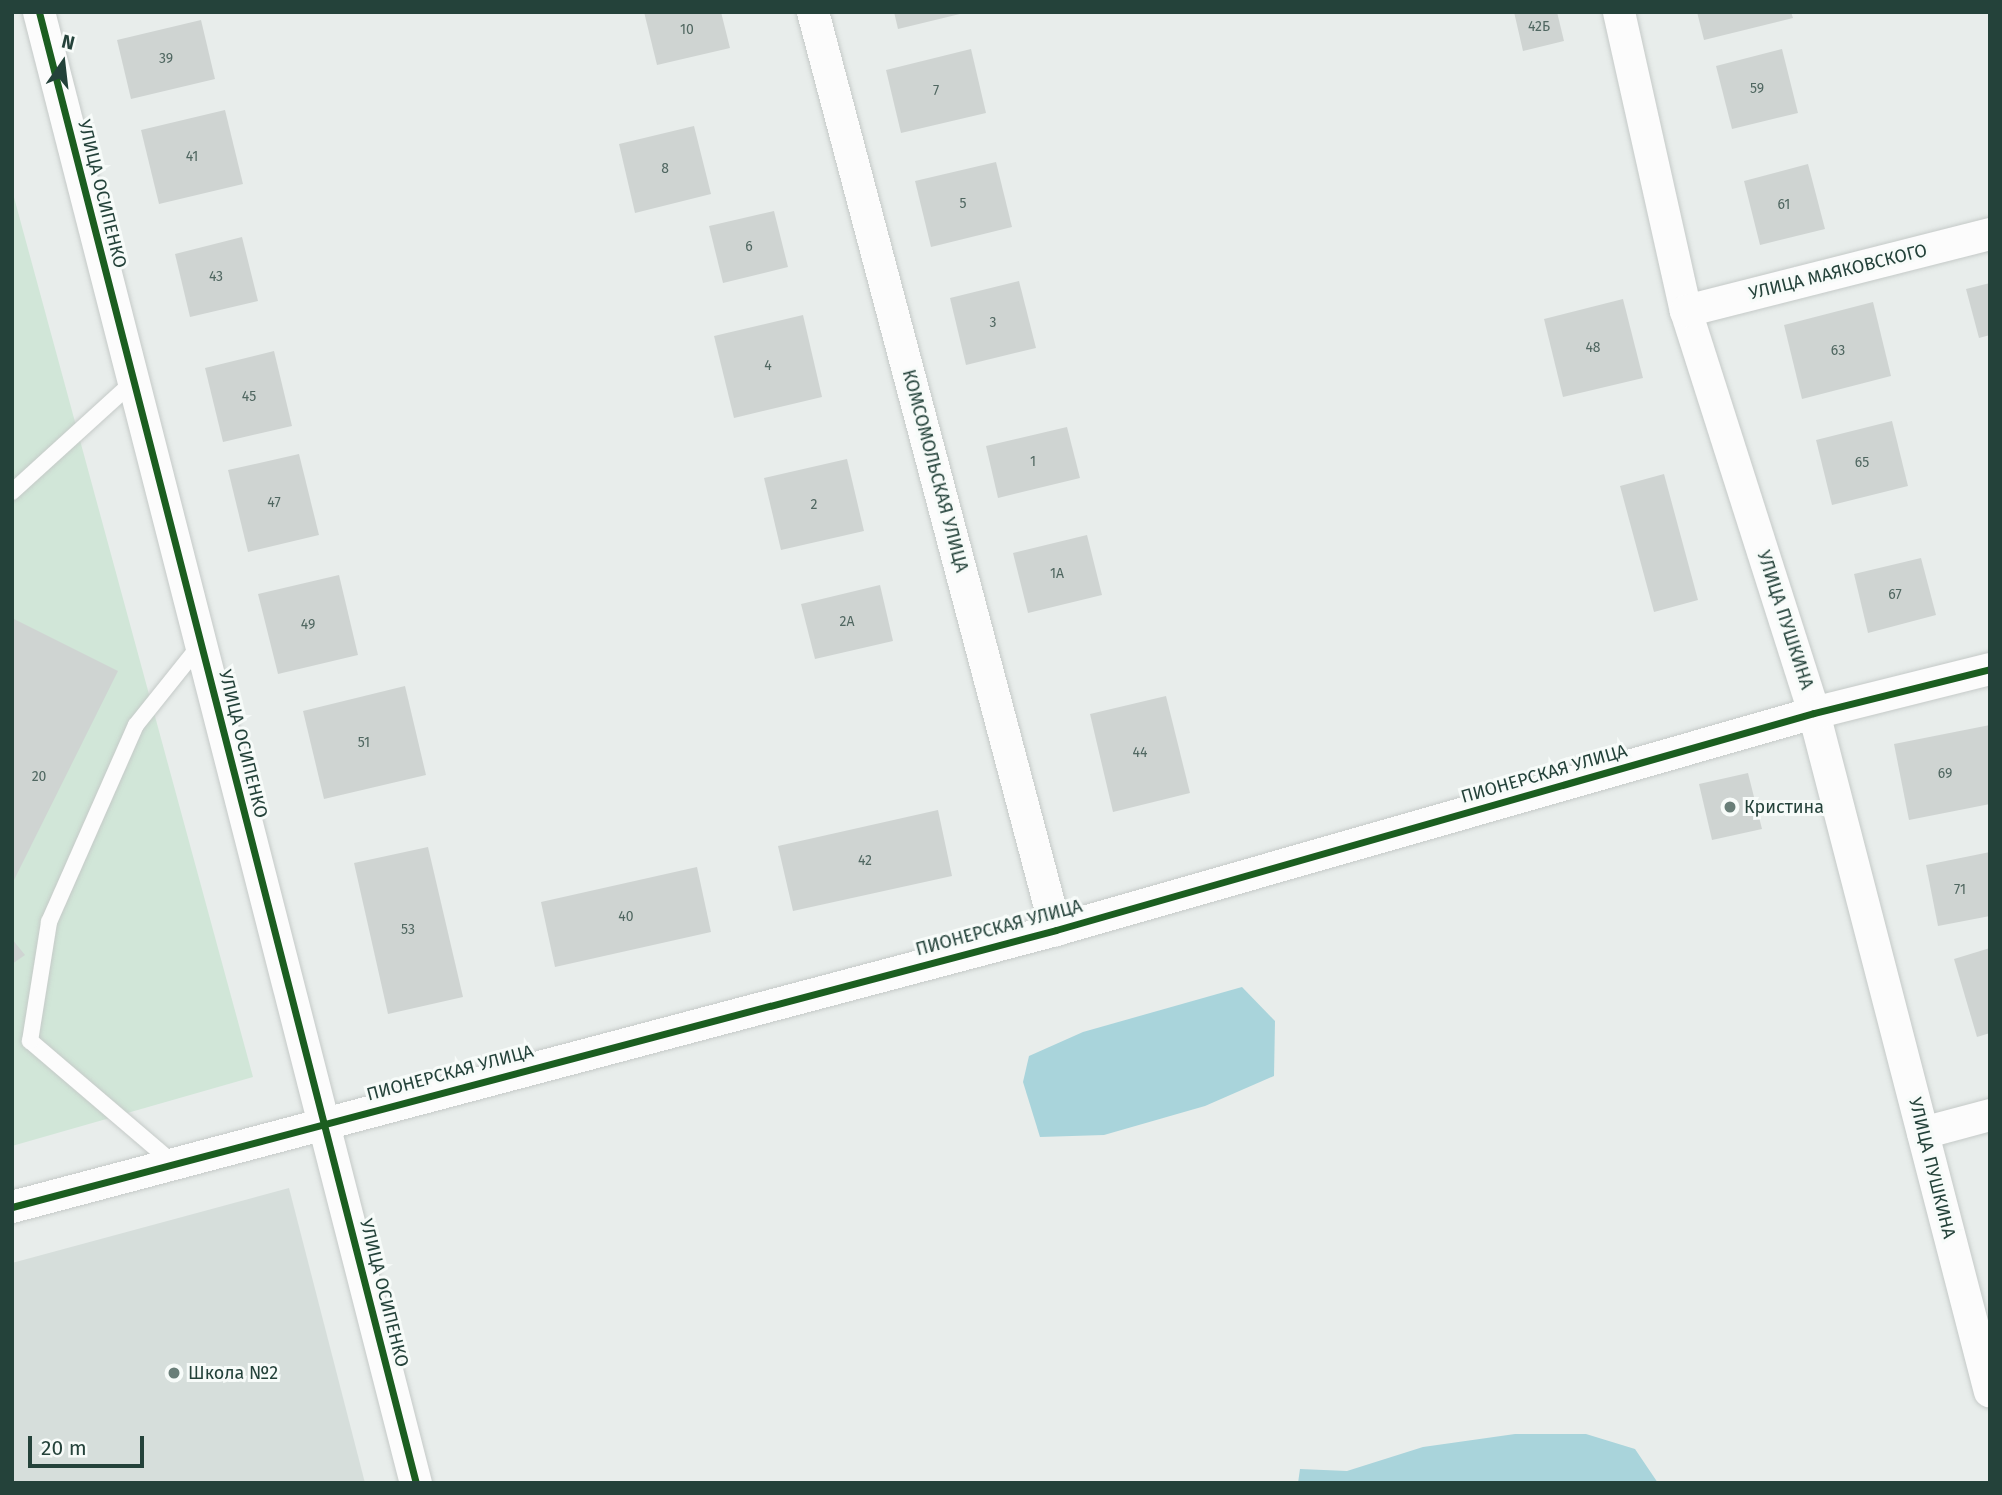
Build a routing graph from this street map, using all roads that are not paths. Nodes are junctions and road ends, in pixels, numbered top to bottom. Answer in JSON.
{"nodes":[{"id":1,"x":39,"y":12,"type":"edge"},
{"id":2,"x":813,"y":12,"type":"edge"},
{"id":3,"x":1619,"y":12,"type":"edge"},
{"id":4,"x":1990,"y":234,"type":"edge"},
{"id":5,"x":1686,"y":311,"type":"junction"},
{"id":6,"x":133,"y":382,"type":"junction"},
{"id":7,"x":12,"y":492,"type":"edge"},
{"id":8,"x":201,"y":644,"type":"junction"},
{"id":9,"x":1990,"y":669,"type":"edge"},
{"id":10,"x":1814,"y":713,"type":"junction"},
{"id":11,"x":1056,"y":930,"type":"junction"},
{"id":12,"x":1990,"y":1115,"type":"edge"},
{"id":13,"x":324,"y":1123,"type":"junction"},
{"id":14,"x":1923,"y":1133,"type":"junction"},
{"id":15,"x":173,"y":1163,"type":"junction"},
{"id":16,"x":12,"y":1207,"type":"edge"},
{"id":17,"x":1990,"y":1392,"type":"edge"},
{"id":18,"x":416,"y":1483,"type":"edge"}],
"edges":[{"from":1,"to":6,"type":"street","name":"УЛИЦА ОСИПЕНКО"},
{"from":2,"to":11,"type":"street","name":"КОМСОМОЛЬСКАЯ УЛИЦА"},
{"from":3,"to":5,"type":"street","name":"УЛИЦА ПУШКИНА"},
{"from":4,"to":5,"type":"street","name":"УЛИЦА МАЯКОВСКОГО"},
{"from":5,"to":10,"type":"street","name":"УЛИЦА ПУШКИНА"},
{"from":6,"to":7,"type":"lane"},
{"from":6,"to":8,"type":"street","name":"УЛИЦА ОСИПЕНКО"},
{"from":8,"to":13,"type":"street","name":"УЛИЦА ОСИПЕНКО"},
{"from":8,"to":15,"type":"lane"},
{"from":9,"to":10,"type":"street","name":"ПИОНЕРСКАЯ УЛИЦА"},
{"from":10,"to":11,"type":"street","name":"ПИОНЕРСКАЯ УЛИЦА"},
{"from":10,"to":14,"type":"street","name":"УЛИЦА ПУШКИНА"},
{"from":11,"to":13,"type":"street","name":"ПИОНЕРСКАЯ УЛИЦА"},
{"from":12,"to":14,"type":"street"},
{"from":13,"to":15,"type":"street","name":"ПИОНЕРСКАЯ УЛИЦА"},
{"from":13,"to":18,"type":"street","name":"УЛИЦА ОСИПЕНКО"},
{"from":14,"to":17,"type":"street","name":"УЛИЦА ПУШКИНА"},
{"from":15,"to":16,"type":"street","name":"ПИОНЕРСКАЯ УЛИЦА"}]}
